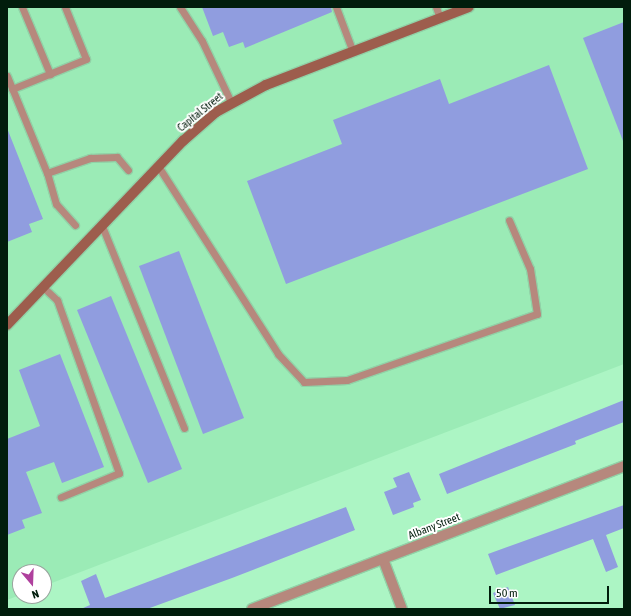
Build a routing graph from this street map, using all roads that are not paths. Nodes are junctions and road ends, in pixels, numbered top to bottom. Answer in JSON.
{"nodes":[{"id":1,"x":22,"y":7,"type":"edge"},
{"id":2,"x":65,"y":7,"type":"edge"},
{"id":3,"x":180,"y":7,"type":"edge"},
{"id":4,"x":336,"y":7,"type":"edge"},
{"id":5,"x":436,"y":7,"type":"edge"},
{"id":6,"x":469,"y":7,"type":"edge"},
{"id":7,"x":440,"y":18,"type":"junction"},
{"id":8,"x":353,"y":52,"type":"junction"},
{"id":9,"x":50,"y":74,"type":"junction"},
{"id":10,"x":7,"y":76,"type":"edge"},
{"id":11,"x":12,"y":89,"type":"junction"},
{"id":12,"x":231,"y":102,"type":"junction"},
{"id":13,"x":158,"y":166,"type":"junction"},
{"id":14,"x":128,"y":170,"type":"dead end"},
{"id":15,"x":47,"y":173,"type":"junction"},
{"id":16,"x":509,"y":220,"type":"dead end"},
{"id":17,"x":75,"y":225,"type":"dead end"},
{"id":18,"x":102,"y":226,"type":"junction"},
{"id":19,"x":44,"y":288,"type":"junction"},
{"id":20,"x":7,"y":325,"type":"edge"},
{"id":21,"x":184,"y":428,"type":"dead end"},
{"id":22,"x":624,"y":466,"type":"edge"},
{"id":23,"x":61,"y":497,"type":"dead end"},
{"id":24,"x":383,"y":559,"type":"junction"},
{"id":25,"x":252,"y":609,"type":"edge"},
{"id":26,"x":402,"y":609,"type":"edge"}],
"edges":[{"from":1,"to":9,"type":"lane"},
{"from":2,"to":9,"type":"lane"},
{"from":3,"to":12,"type":"lane"},
{"from":4,"to":8,"type":"lane"},
{"from":5,"to":7,"type":"lane"},
{"from":6,"to":7,"type":"street","name":"Capital Street"},
{"from":7,"to":8,"type":"street","name":"Capital Street"},
{"from":8,"to":12,"type":"street","name":"Capital Street"},
{"from":9,"to":11,"type":"lane"},
{"from":10,"to":11,"type":"lane"},
{"from":11,"to":15,"type":"lane"},
{"from":12,"to":13,"type":"street","name":"Capital Street"},
{"from":13,"to":16,"type":"lane"},
{"from":13,"to":18,"type":"street","name":"Capital Street"},
{"from":14,"to":15,"type":"lane"},
{"from":15,"to":17,"type":"lane"},
{"from":18,"to":19,"type":"street","name":"Capital Street"},
{"from":18,"to":21,"type":"lane"},
{"from":19,"to":20,"type":"street","name":"Capital Street"},
{"from":19,"to":23,"type":"lane"},
{"from":22,"to":24,"type":"street","name":"Albany Street"},
{"from":24,"to":25,"type":"street","name":"Albany Street"},
{"from":24,"to":26,"type":"street"}]}
